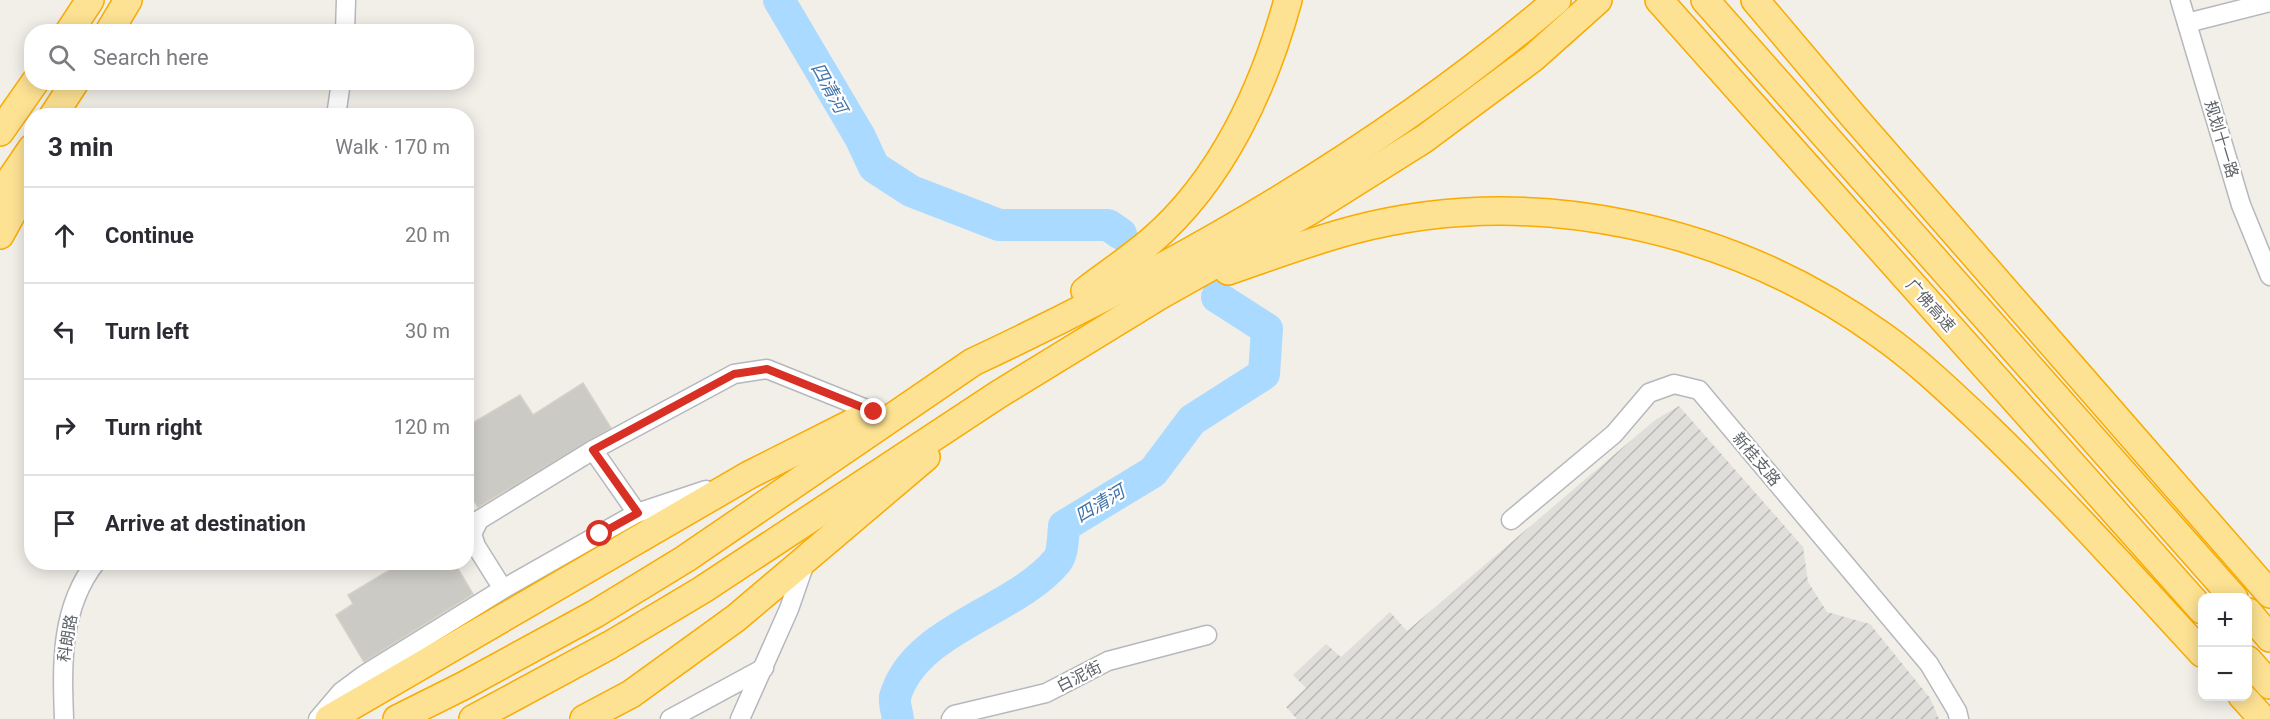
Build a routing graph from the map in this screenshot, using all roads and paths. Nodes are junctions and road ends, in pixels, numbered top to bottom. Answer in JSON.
{"nodes":[{"id":1,"x":90,"y":0,"type":"edge"},
{"id":2,"x":128,"y":0,"type":"edge"},
{"id":3,"x":346,"y":0,"type":"edge"},
{"id":4,"x":1288,"y":0,"type":"edge"},
{"id":5,"x":1557,"y":0,"type":"edge"},
{"id":6,"x":1598,"y":0,"type":"edge"},
{"id":7,"x":1659,"y":0,"type":"edge"},
{"id":8,"x":1705,"y":0,"type":"edge"},
{"id":9,"x":1755,"y":0,"type":"edge"},
{"id":10,"x":2180,"y":0,"type":"edge"},
{"id":11,"x":2270,"y":2,"type":"edge"},
{"id":12,"x":2187,"y":22,"type":"junction"},
{"id":13,"x":74,"y":24,"type":"edge"},
{"id":14,"x":114,"y":24,"type":"edge"},
{"id":15,"x":345,"y":24,"type":"edge"},
{"id":16,"x":29,"y":90,"type":"edge"},
{"id":17,"x":70,"y":90,"type":"edge"},
{"id":18,"x":78,"y":90,"type":"edge"},
{"id":19,"x":340,"y":90,"type":"edge"},
{"id":20,"x":58,"y":108,"type":"edge"},
{"id":21,"x":68,"y":108,"type":"edge"},
{"id":22,"x":337,"y":108,"type":"edge"},
{"id":23,"x":0,"y":132,"type":"edge"},
{"id":24,"x":24,"y":160,"type":"edge"},
{"id":25,"x":24,"y":192,"type":"edge"},
{"id":26,"x":0,"y":195,"type":"edge"},
{"id":27,"x":0,"y":235,"type":"edge"},
{"id":28,"x":2270,"y":276,"type":"edge"},
{"id":29,"x":1159,"y":296,"type":"junction"},
{"id":30,"x":1024,"y":337,"type":"junction"},
{"id":31,"x":973,"y":362,"type":"junction"},
{"id":32,"x":999,"y":394,"type":"junction"},
{"id":33,"x":874,"y":412,"type":"junction"},
{"id":34,"x":593,"y":450,"type":"junction"},
{"id":35,"x":749,"y":475,"type":"junction"},
{"id":36,"x":638,"y":513,"type":"junction"},
{"id":37,"x":1511,"y":520,"type":"dead end"},
{"id":38,"x":474,"y":528,"type":"edge"},
{"id":39,"x":474,"y":540,"type":"edge"},
{"id":40,"x":808,"y":556,"type":"junction"},
{"id":41,"x":91,"y":570,"type":"edge"},
{"id":42,"x":503,"y":589,"type":"junction"},
{"id":43,"x":2230,"y":593,"type":"edge"},
{"id":44,"x":2270,"y":594,"type":"edge"},
{"id":45,"x":2198,"y":606,"type":"edge"},
{"id":46,"x":2252,"y":618,"type":"edge"},
{"id":47,"x":1207,"y":635,"type":"dead end"},
{"id":48,"x":2270,"y":638,"type":"edge"},
{"id":49,"x":2198,"y":649,"type":"edge"},
{"id":50,"x":2252,"y":665,"type":"edge"},
{"id":51,"x":764,"y":669,"type":"junction"},
{"id":52,"x":2270,"y":685,"type":"edge"},
{"id":53,"x":2247,"y":701,"type":"edge"},
{"id":54,"x":743,"y":717,"type":"edge"},
{"id":55,"x":64,"y":719,"type":"edge"},
{"id":56,"x":318,"y":719,"type":"edge"},
{"id":57,"x":329,"y":719,"type":"edge"},
{"id":58,"x":398,"y":719,"type":"edge"},
{"id":59,"x":473,"y":719,"type":"edge"},
{"id":60,"x":584,"y":719,"type":"edge"},
{"id":61,"x":670,"y":719,"type":"edge"},
{"id":62,"x":951,"y":719,"type":"edge"},
{"id":63,"x":1959,"y":719,"type":"edge"},
{"id":64,"x":2263,"y":719,"type":"edge"}],
"edges":[{"from":1,"to":13,"type":"highway"},
{"from":2,"to":14,"type":"highway"},
{"from":3,"to":15,"type":"street"},
{"from":4,"to":30,"type":"highway"},
{"from":5,"to":30,"type":"highway"},
{"from":6,"to":29,"type":"highway"},
{"from":7,"to":45,"type":"highway","name":"广佛高速"},
{"from":8,"to":43,"type":"highway","name":"广佛高速"},
{"from":9,"to":44,"type":"highway"},
{"from":10,"to":12,"type":"street","name":"规划十一路"},
{"from":11,"to":12,"type":"street"},
{"from":12,"to":28,"type":"street","name":"规划十一路"},
{"from":16,"to":23,"type":"highway"},
{"from":17,"to":20,"type":"highway"},
{"from":18,"to":21,"type":"highway"},
{"from":19,"to":22,"type":"street"},
{"from":24,"to":26,"type":"highway"},
{"from":25,"to":27,"type":"highway"},
{"from":29,"to":32,"type":"highway"},
{"from":29,"to":49,"type":"highway"},
{"from":30,"to":31,"type":"highway"},
{"from":31,"to":33,"type":"highway"},
{"from":31,"to":58,"type":"highway"},
{"from":32,"to":40,"type":"highway"},
{"from":32,"to":59,"type":"highway"},
{"from":33,"to":34,"type":"street"},
{"from":33,"to":35,"type":"highway"},
{"from":34,"to":36,"type":"street"},
{"from":34,"to":38,"type":"street"},
{"from":35,"to":36,"type":"street"},
{"from":35,"to":57,"type":"highway"},
{"from":36,"to":42,"type":"street"},
{"from":37,"to":63,"type":"street","name":"新桂支路"},
{"from":39,"to":42,"type":"street"},
{"from":40,"to":51,"type":"street"},
{"from":40,"to":60,"type":"highway"},
{"from":41,"to":55,"type":"street","name":"科朗路"},
{"from":42,"to":56,"type":"street"},
{"from":46,"to":48,"type":"highway"},
{"from":47,"to":62,"type":"street","name":"白泥街"},
{"from":50,"to":52,"type":"highway"},
{"from":51,"to":54,"type":"street"},
{"from":51,"to":61,"type":"street"},
{"from":53,"to":64,"type":"highway"}]}
